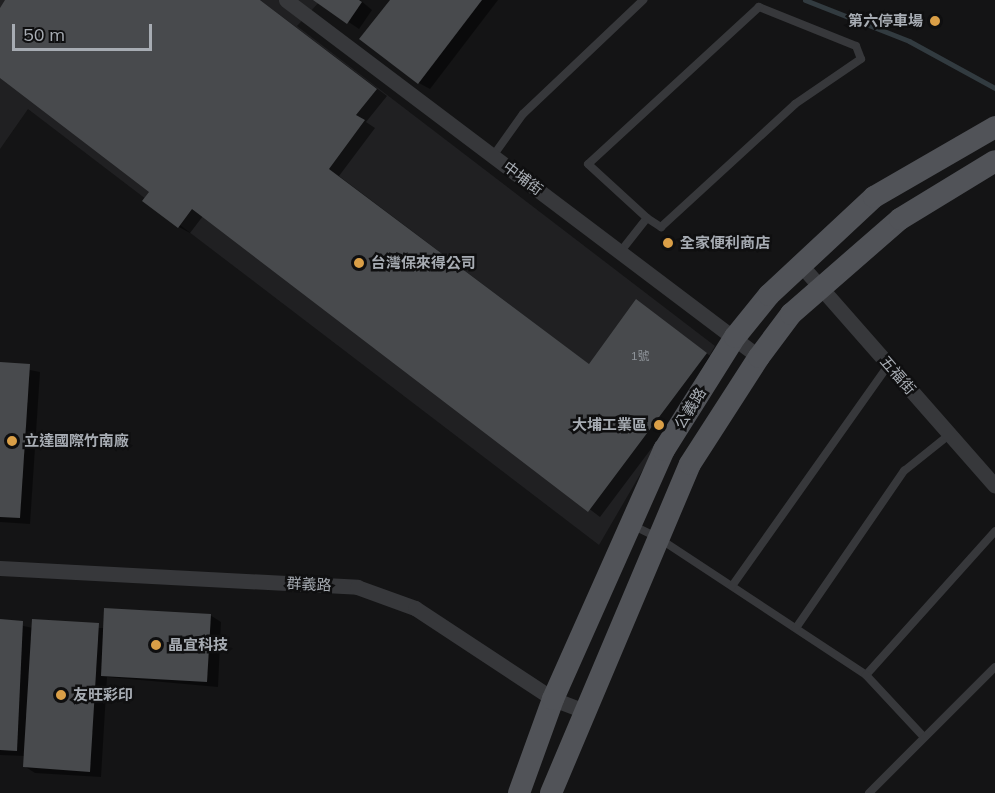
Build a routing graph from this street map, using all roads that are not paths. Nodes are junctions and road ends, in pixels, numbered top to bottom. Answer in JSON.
{"nodes":[{"id":1,"x":286,"y":0,"type":"edge"},
{"id":2,"x":643,"y":0,"type":"edge"},
{"id":3,"x":995,"y":127,"type":"edge"},
{"id":4,"x":493,"y":156,"type":"junction"},
{"id":5,"x":995,"y":161,"type":"edge"},
{"id":6,"x":646,"y":218,"type":"junction"},
{"id":7,"x":621,"y":251,"type":"junction"},
{"id":8,"x":800,"y":264,"type":"junction"},
{"id":9,"x":821,"y":287,"type":"junction"},
{"id":10,"x":735,"y":338,"type":"junction"},
{"id":11,"x":759,"y":357,"type":"junction"},
{"id":12,"x":889,"y":364,"type":"junction"},
{"id":13,"x":950,"y":435,"type":"junction"},
{"id":14,"x":995,"y":486,"type":"edge"},
{"id":15,"x":630,"y":525,"type":"junction"},
{"id":16,"x":995,"y":531,"type":"edge"},
{"id":17,"x":657,"y":537,"type":"junction"},
{"id":18,"x":0,"y":568,"type":"edge"},
{"id":19,"x":732,"y":586,"type":"junction"},
{"id":20,"x":795,"y":628,"type":"junction"},
{"id":21,"x":995,"y":667,"type":"edge"},
{"id":22,"x":866,"y":675,"type":"junction"},
{"id":23,"x":553,"y":699,"type":"junction"},
{"id":24,"x":584,"y":711,"type":"junction"},
{"id":25,"x":922,"y":735,"type":"junction"},
{"id":26,"x":519,"y":793,"type":"edge"},
{"id":27,"x":551,"y":793,"type":"edge"},
{"id":28,"x":868,"y":793,"type":"edge"}],
"edges":[{"from":1,"to":4,"type":"street","name":"中埔街"},
{"from":2,"to":4,"type":"lane"},
{"from":3,"to":8,"type":"main road","name":"公義路"},
{"from":4,"to":7,"type":"street","name":"中埔街"},
{"from":5,"to":9,"type":"main road","name":"公義路"},
{"from":6,"to":6,"type":"lane"},
{"from":6,"to":7,"type":"lane"},
{"from":7,"to":10,"type":"street","name":"中埔街"},
{"from":8,"to":9,"type":"street","name":"五福街"},
{"from":8,"to":10,"type":"main road","name":"公義路"},
{"from":9,"to":11,"type":"main road","name":"公義路"},
{"from":9,"to":12,"type":"street","name":"五福街"},
{"from":10,"to":11,"type":"street","name":"中埔街"},
{"from":10,"to":15,"type":"main road","name":"公義路"},
{"from":11,"to":17,"type":"main road","name":"公義路"},
{"from":12,"to":13,"type":"street","name":"五福街"},
{"from":12,"to":19,"type":"lane"},
{"from":13,"to":14,"type":"street","name":"五福街"},
{"from":13,"to":20,"type":"lane"},
{"from":15,"to":17,"type":"lane"},
{"from":15,"to":23,"type":"main road","name":"公義路"},
{"from":16,"to":22,"type":"lane"},
{"from":17,"to":19,"type":"lane"},
{"from":17,"to":24,"type":"main road","name":"公義路"},
{"from":18,"to":23,"type":"street","name":"群義路"},
{"from":19,"to":20,"type":"lane"},
{"from":20,"to":22,"type":"lane"},
{"from":21,"to":25,"type":"lane"},
{"from":22,"to":25,"type":"lane"},
{"from":23,"to":24,"type":"street","name":"群義路"},
{"from":23,"to":26,"type":"main road","name":"公義路"},
{"from":24,"to":27,"type":"main road","name":"公義路"},
{"from":25,"to":28,"type":"lane"}]}
